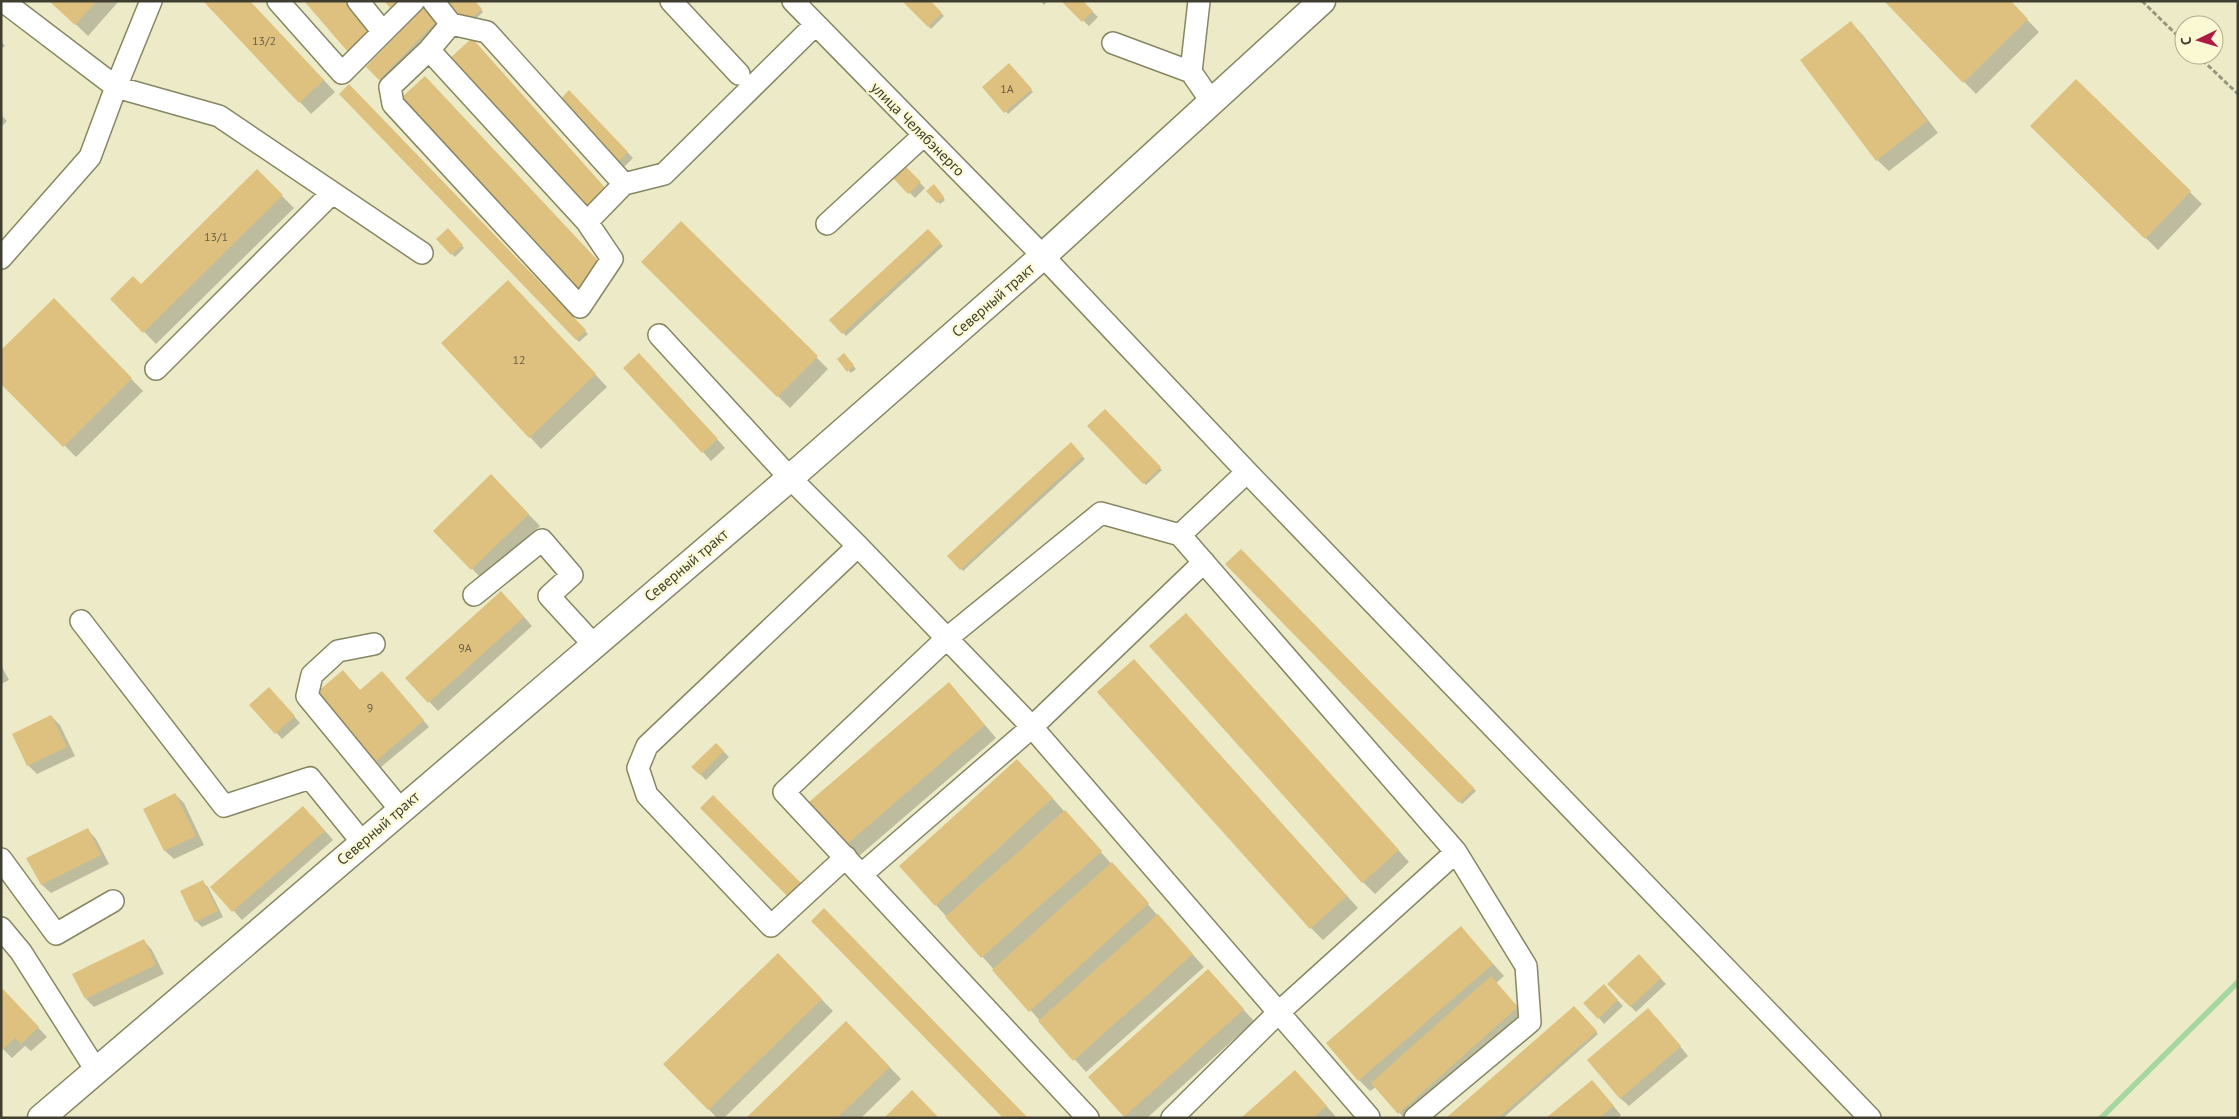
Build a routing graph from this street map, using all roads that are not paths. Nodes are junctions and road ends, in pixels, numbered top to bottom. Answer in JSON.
{"nodes":[{"id":1,"x":151,"y":1,"type":"edge"},
{"id":2,"x":278,"y":1,"type":"edge"},
{"id":3,"x":358,"y":1,"type":"edge"},
{"id":4,"x":414,"y":1,"type":"edge"},
{"id":5,"x":433,"y":1,"type":"edge"},
{"id":6,"x":671,"y":1,"type":"edge"},
{"id":7,"x":793,"y":1,"type":"edge"},
{"id":8,"x":1199,"y":1,"type":"edge"},
{"id":9,"x":1322,"y":1,"type":"edge"},
{"id":10,"x":13,"y":4,"type":"edge"},
{"id":11,"x":451,"y":24,"type":"junction"},
{"id":12,"x":815,"y":24,"type":"junction"},
{"id":13,"x":384,"y":32,"type":"junction"},
{"id":14,"x":1113,"y":43,"type":"dead end"},
{"id":15,"x":429,"y":50,"type":"junction"},
{"id":16,"x":1190,"y":72,"type":"junction"},
{"id":17,"x":739,"y":74,"type":"dead end"},
{"id":18,"x":116,"y":87,"type":"junction"},
{"id":19,"x":1211,"y":101,"type":"junction"},
{"id":20,"x":924,"y":136,"type":"junction"},
{"id":21,"x":624,"y":184,"type":"junction"},
{"id":22,"x":332,"y":193,"type":"junction"},
{"id":23,"x":587,"y":222,"type":"junction"},
{"id":24,"x":827,"y":224,"type":"dead end"},
{"id":25,"x":422,"y":254,"type":"dead end"},
{"id":26,"x":1043,"y":256,"type":"junction"},
{"id":27,"x":1,"y":258,"type":"edge"},
{"id":28,"x":659,"y":335,"type":"dead end"},
{"id":29,"x":156,"y":369,"type":"dead end"},
{"id":30,"x":1247,"y":472,"type":"junction"},
{"id":31,"x":790,"y":478,"type":"junction"},
{"id":32,"x":1180,"y":535,"type":"junction"},
{"id":33,"x":858,"y":546,"type":"junction"},
{"id":34,"x":1204,"y":562,"type":"junction"},
{"id":35,"x":474,"y":595,"type":"dead end"},
{"id":36,"x":81,"y":621,"type":"dead end"},
{"id":37,"x":946,"y":638,"type":"junction"},
{"id":38,"x":374,"y":644,"type":"dead end"},
{"id":39,"x":593,"y":644,"type":"junction"},
{"id":40,"x":1032,"y":727,"type":"junction"},
{"id":41,"x":400,"y":809,"type":"junction"},
{"id":42,"x":362,"y":842,"type":"junction"},
{"id":43,"x":1456,"y":852,"type":"junction"},
{"id":44,"x":846,"y":857,"type":"junction"},
{"id":45,"x":1,"y":859,"type":"edge"},
{"id":46,"x":862,"y":874,"type":"junction"},
{"id":47,"x":113,"y":901,"type":"dead end"},
{"id":48,"x":1,"y":928,"type":"edge"},
{"id":49,"x":1278,"y":1013,"type":"junction"},
{"id":50,"x":96,"y":1070,"type":"junction"},
{"id":51,"x":1369,"y":1117,"type":"edge"},
{"id":52,"x":40,"y":1118,"type":"edge"},
{"id":53,"x":1088,"y":1118,"type":"edge"},
{"id":54,"x":1172,"y":1118,"type":"edge"},
{"id":55,"x":1415,"y":1118,"type":"edge"},
{"id":56,"x":1870,"y":1118,"type":"edge"}],
"edges":[{"from":1,"to":18,"type":"street"},
{"from":2,"to":13,"type":"street"},
{"from":3,"to":13,"type":"street"},
{"from":4,"to":13,"type":"street"},
{"from":5,"to":11,"type":"street"},
{"from":6,"to":17,"type":"street"},
{"from":7,"to":12,"type":"street","name":"улица Челябэнерго"},
{"from":8,"to":16,"type":"street"},
{"from":9,"to":19,"type":"main road","name":"Северный тракт"},
{"from":10,"to":18,"type":"street"},
{"from":11,"to":15,"type":"street"},
{"from":11,"to":21,"type":"street"},
{"from":12,"to":20,"type":"street","name":"улица Челябэнерго"},
{"from":12,"to":21,"type":"street"},
{"from":14,"to":16,"type":"street"},
{"from":15,"to":23,"type":"street"},
{"from":15,"to":23,"type":"street"},
{"from":16,"to":19,"type":"street"},
{"from":18,"to":22,"type":"street"},
{"from":18,"to":27,"type":"street"},
{"from":19,"to":26,"type":"main road","name":"Северный тракт"},
{"from":20,"to":24,"type":"street"},
{"from":20,"to":26,"type":"street","name":"улица Челябэнерго"},
{"from":21,"to":23,"type":"street"},
{"from":22,"to":25,"type":"street"},
{"from":22,"to":29,"type":"street"},
{"from":26,"to":30,"type":"street","name":"улица Челябэнерго"},
{"from":26,"to":31,"type":"main road","name":"Северный тракт"},
{"from":28,"to":31,"type":"street"},
{"from":30,"to":32,"type":"street"},
{"from":30,"to":56,"type":"street","name":"улица Челябэнерго"},
{"from":31,"to":33,"type":"street"},
{"from":31,"to":39,"type":"main road","name":"Северный тракт"},
{"from":32,"to":34,"type":"street"},
{"from":32,"to":37,"type":"street"},
{"from":33,"to":37,"type":"street"},
{"from":33,"to":44,"type":"street"},
{"from":34,"to":40,"type":"street"},
{"from":34,"to":43,"type":"street"},
{"from":35,"to":39,"type":"street"},
{"from":36,"to":42,"type":"street"},
{"from":37,"to":40,"type":"street"},
{"from":37,"to":44,"type":"street"},
{"from":38,"to":41,"type":"street"},
{"from":39,"to":41,"type":"main road","name":"Северный тракт"},
{"from":40,"to":46,"type":"street"},
{"from":40,"to":49,"type":"street"},
{"from":41,"to":42,"type":"main road","name":"Северный тракт"},
{"from":42,"to":50,"type":"main road","name":"Северный тракт"},
{"from":43,"to":49,"type":"street"},
{"from":43,"to":55,"type":"street"},
{"from":44,"to":46,"type":"street"},
{"from":45,"to":47,"type":"street"},
{"from":46,"to":53,"type":"street"},
{"from":48,"to":50,"type":"street"},
{"from":49,"to":51,"type":"street"},
{"from":49,"to":54,"type":"street"},
{"from":50,"to":52,"type":"main road","name":"Северный тракт"}]}
